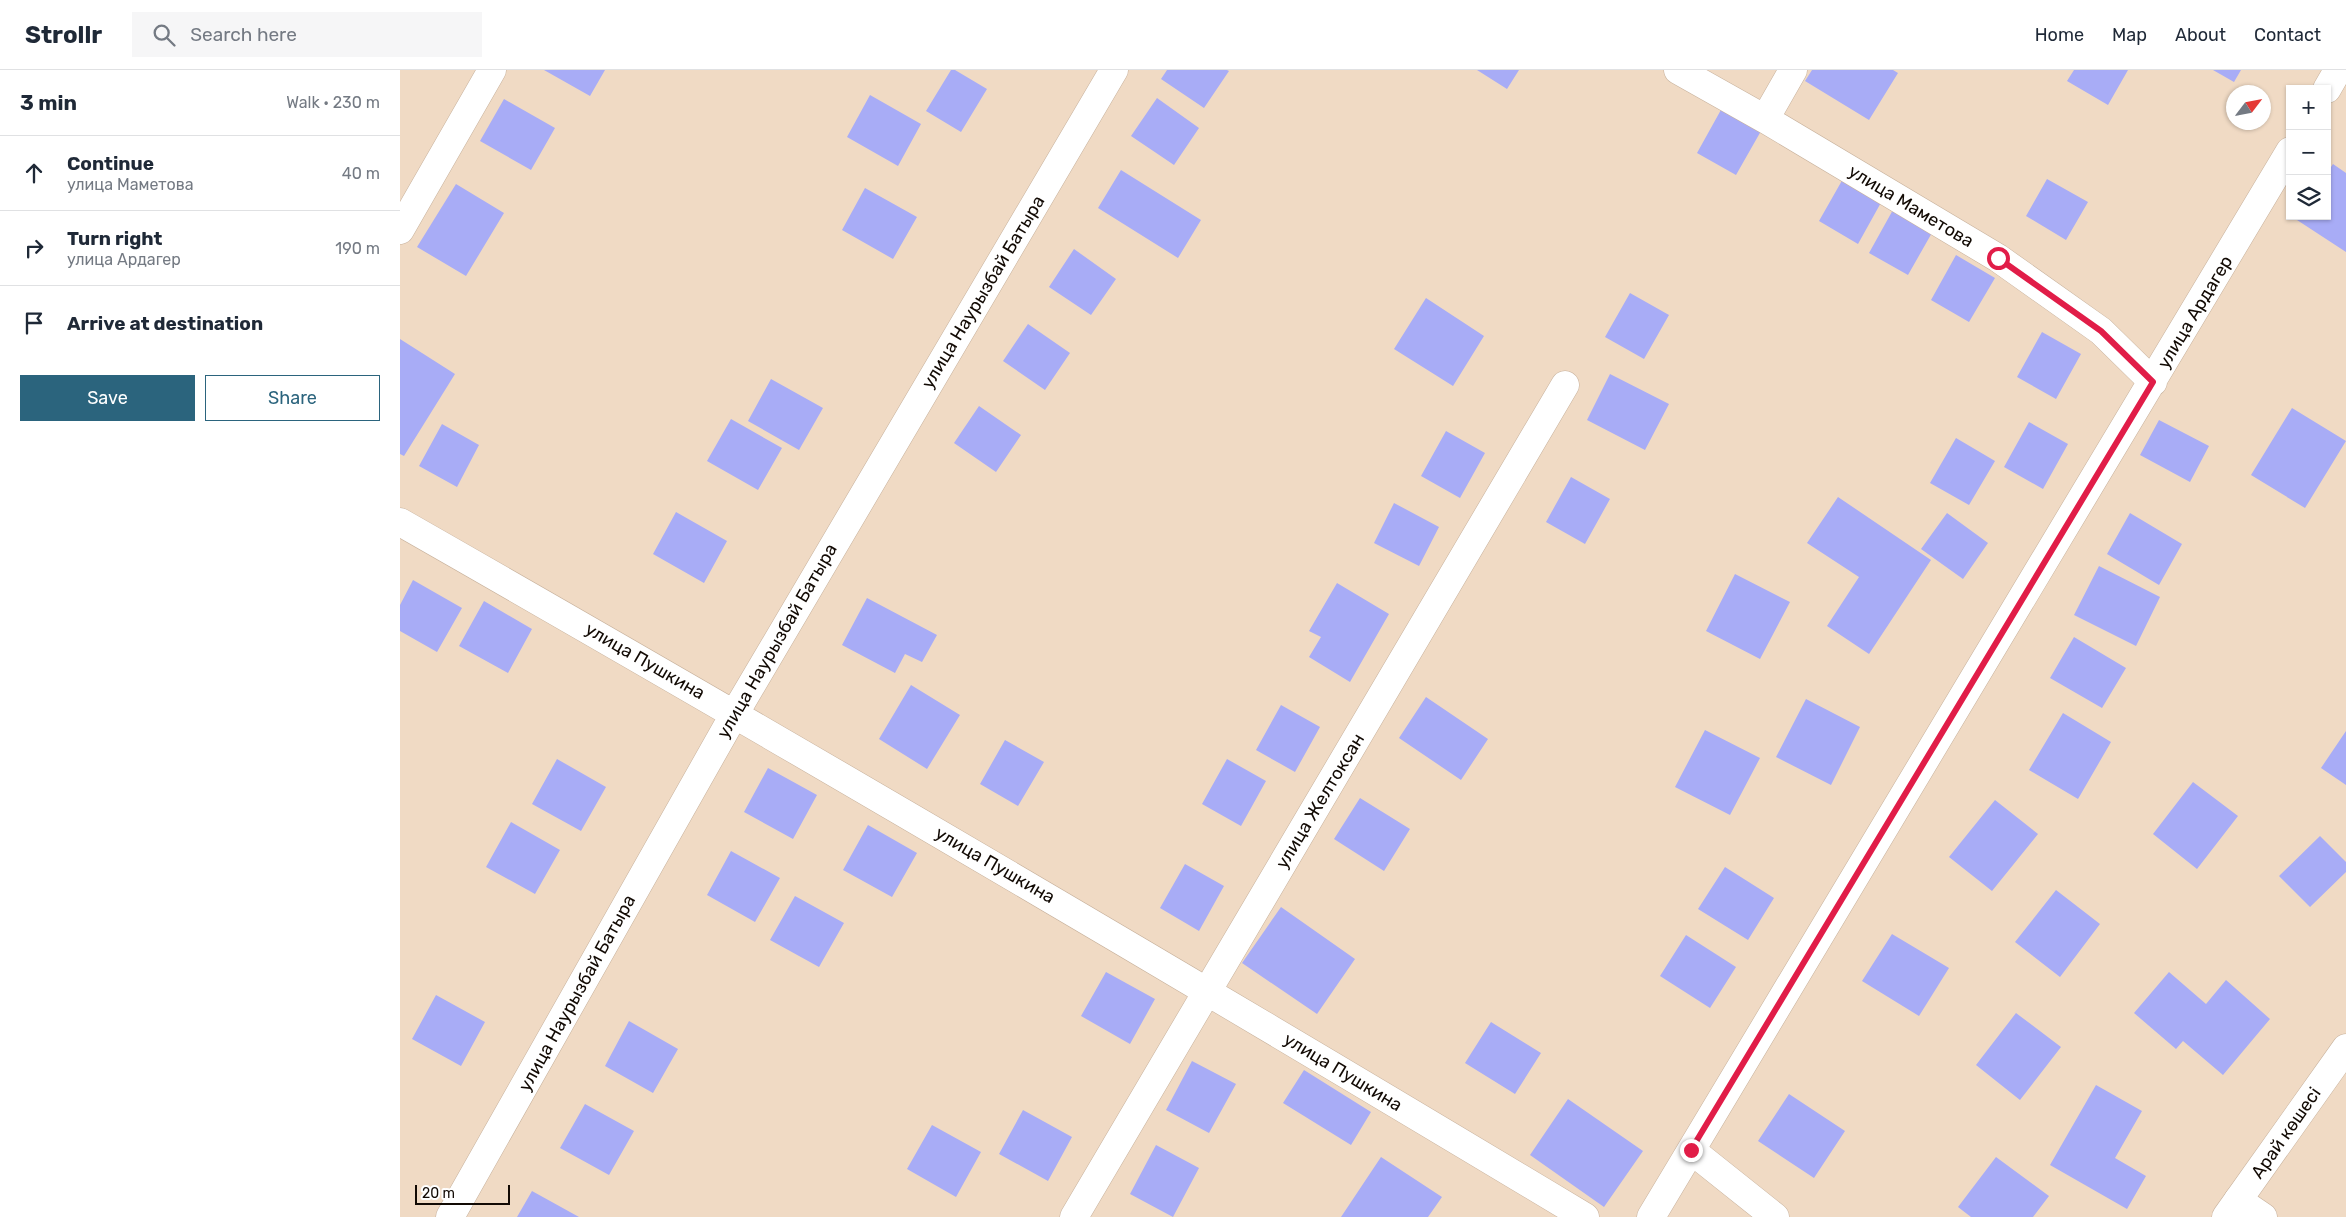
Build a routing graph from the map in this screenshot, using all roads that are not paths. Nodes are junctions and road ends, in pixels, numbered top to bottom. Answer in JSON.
{"nodes":[{"id":1,"x":492,"y":70,"type":"edge"},
{"id":2,"x":1114,"y":70,"type":"edge"},
{"id":3,"x":1678,"y":70,"type":"edge"},
{"id":4,"x":1793,"y":70,"type":"edge"},
{"id":5,"x":2338,"y":70,"type":"edge"},
{"id":6,"x":2329,"y":85,"type":"edge"},
{"id":7,"x":1765,"y":119,"type":"junction"},
{"id":8,"x":2286,"y":158,"type":"edge"},
{"id":9,"x":400,"y":230,"type":"edge"},
{"id":10,"x":2153,"y":382,"type":"junction"},
{"id":11,"x":1566,"y":385,"type":"dead end"},
{"id":12,"x":400,"y":522,"type":"edge"},
{"id":13,"x":735,"y":713,"type":"junction"},
{"id":14,"x":1208,"y":991,"type":"junction"},
{"id":15,"x":2346,"y":1048,"type":"edge"},
{"id":16,"x":1691,"y":1150,"type":"junction"},
{"id":17,"x":2232,"y":1209,"type":"edge"},
{"id":18,"x":450,"y":1217,"type":"edge"},
{"id":19,"x":1074,"y":1217,"type":"edge"},
{"id":20,"x":1585,"y":1217,"type":"edge"},
{"id":21,"x":1651,"y":1217,"type":"edge"},
{"id":22,"x":1775,"y":1217,"type":"edge"},
{"id":23,"x":2263,"y":1217,"type":"edge"}],
"edges":[{"from":1,"to":9,"type":"street"},
{"from":2,"to":13,"type":"street","name":"улица Наурызбай Батыра"},
{"from":3,"to":7,"type":"street","name":"улица Маметова"},
{"from":4,"to":7,"type":"street"},
{"from":5,"to":6,"type":"street"},
{"from":7,"to":10,"type":"street","name":"улица Маметова"},
{"from":8,"to":10,"type":"street","name":"улица Ардагер"},
{"from":10,"to":16,"type":"street","name":"улица Ардагер"},
{"from":11,"to":14,"type":"street","name":"улица Желтоксан"},
{"from":12,"to":13,"type":"street","name":"улица Пушкина"},
{"from":13,"to":14,"type":"street","name":"улица Пушкина"},
{"from":13,"to":18,"type":"street","name":"улица Наурызбай Батыра"},
{"from":14,"to":19,"type":"street","name":"улица Желтоксан"},
{"from":14,"to":20,"type":"street","name":"улица Пушкина"},
{"from":15,"to":17,"type":"street","name":"Арай көшесі"},
{"from":16,"to":21,"type":"street","name":"улица Ардагер"},
{"from":16,"to":22,"type":"street"},
{"from":17,"to":23,"type":"street"}]}
